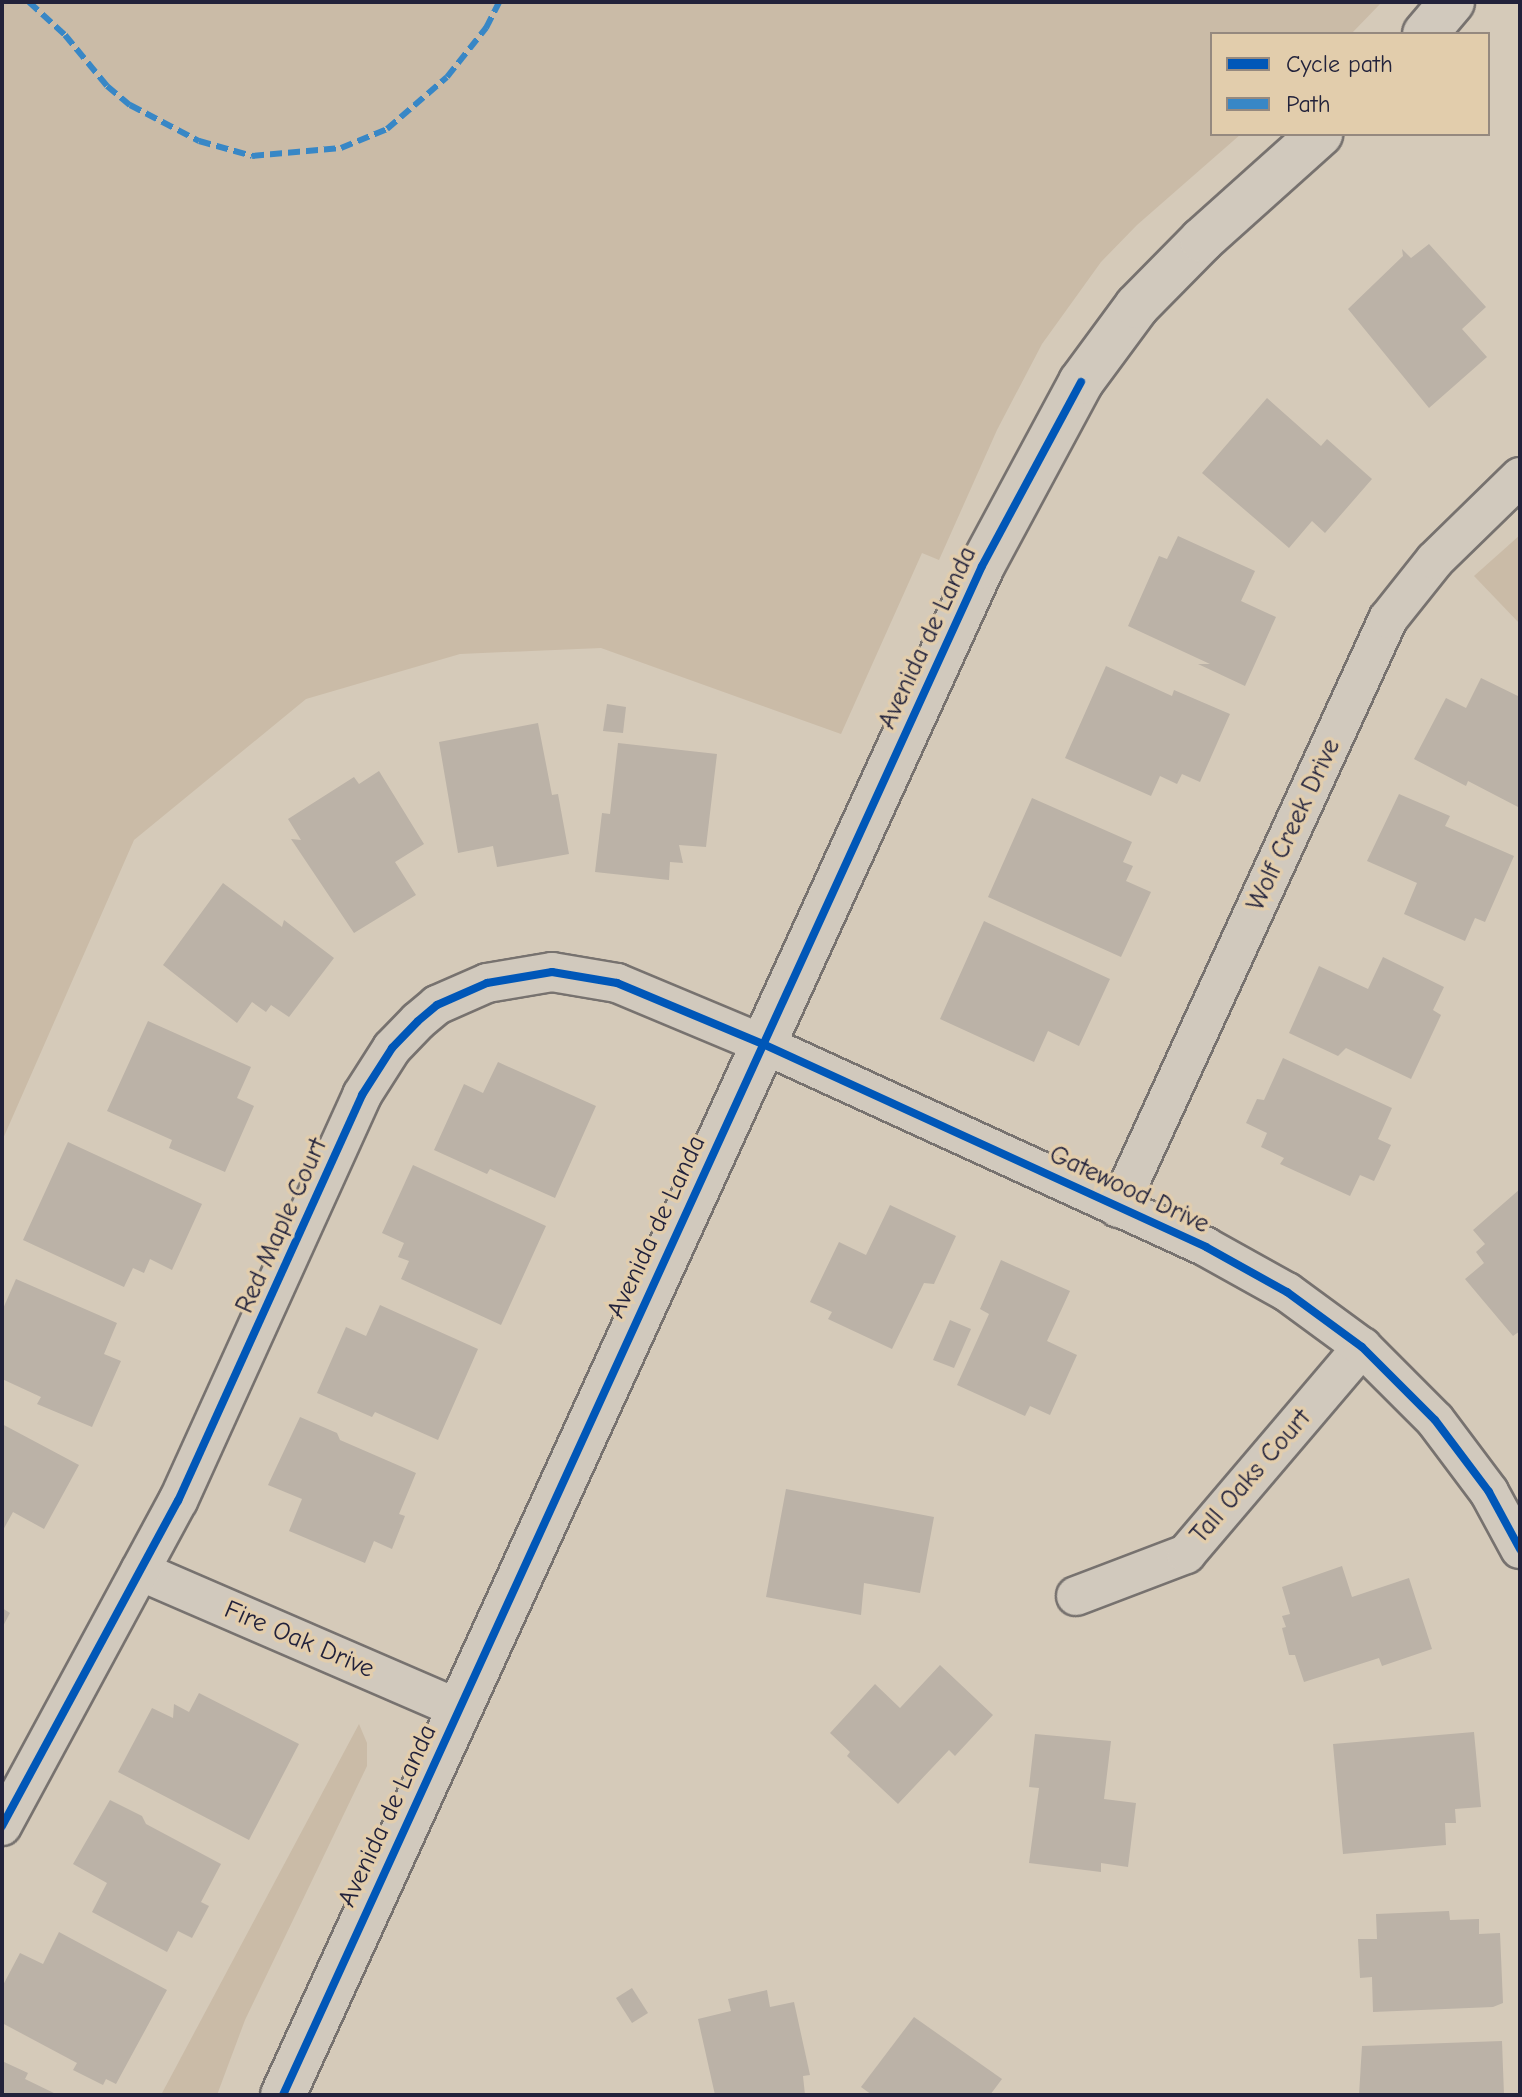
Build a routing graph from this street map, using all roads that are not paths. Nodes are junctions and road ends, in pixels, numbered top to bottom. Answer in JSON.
{"nodes":[{"id":1,"x":1452,"y":2,"type":"edge"},
{"id":2,"x":1427,"y":32,"type":"edge"},
{"id":3,"x":1318,"y":136,"type":"edge"},
{"id":4,"x":1520,"y":477,"type":"edge"},
{"id":5,"x":763,"y":1044,"type":"junction"},
{"id":6,"x":1118,"y":1208,"type":"junction"},
{"id":7,"x":1362,"y":1347,"type":"junction"},
{"id":8,"x":1520,"y":1549,"type":"edge"},
{"id":9,"x":140,"y":1571,"type":"junction"},
{"id":10,"x":1076,"y":1596,"type":"dead end"},
{"id":11,"x":459,"y":1709,"type":"junction"},
{"id":12,"x":2,"y":1826,"type":"edge"},
{"id":13,"x":283,"y":2095,"type":"edge"}],
"edges":[{"from":1,"to":2,"type":"street"},
{"from":3,"to":5,"type":"street","name":"Avenida de Landa"},
{"from":4,"to":6,"type":"street","name":"Wolf Creek Drive"},
{"from":5,"to":6,"type":"street","name":"Gatewood Drive"},
{"from":5,"to":9,"type":"street","name":"Red Maple Court"},
{"from":5,"to":11,"type":"street","name":"Avenida de Landa"},
{"from":6,"to":7,"type":"street","name":"Gatewood Drive"},
{"from":7,"to":8,"type":"street","name":"Gatewood Drive"},
{"from":7,"to":10,"type":"street","name":"Tall Oaks Court"},
{"from":9,"to":11,"type":"street","name":"Fire Oak Drive"},
{"from":9,"to":12,"type":"street","name":"Red Maple Court"},
{"from":11,"to":13,"type":"street","name":"Avenida de Landa"}]}
